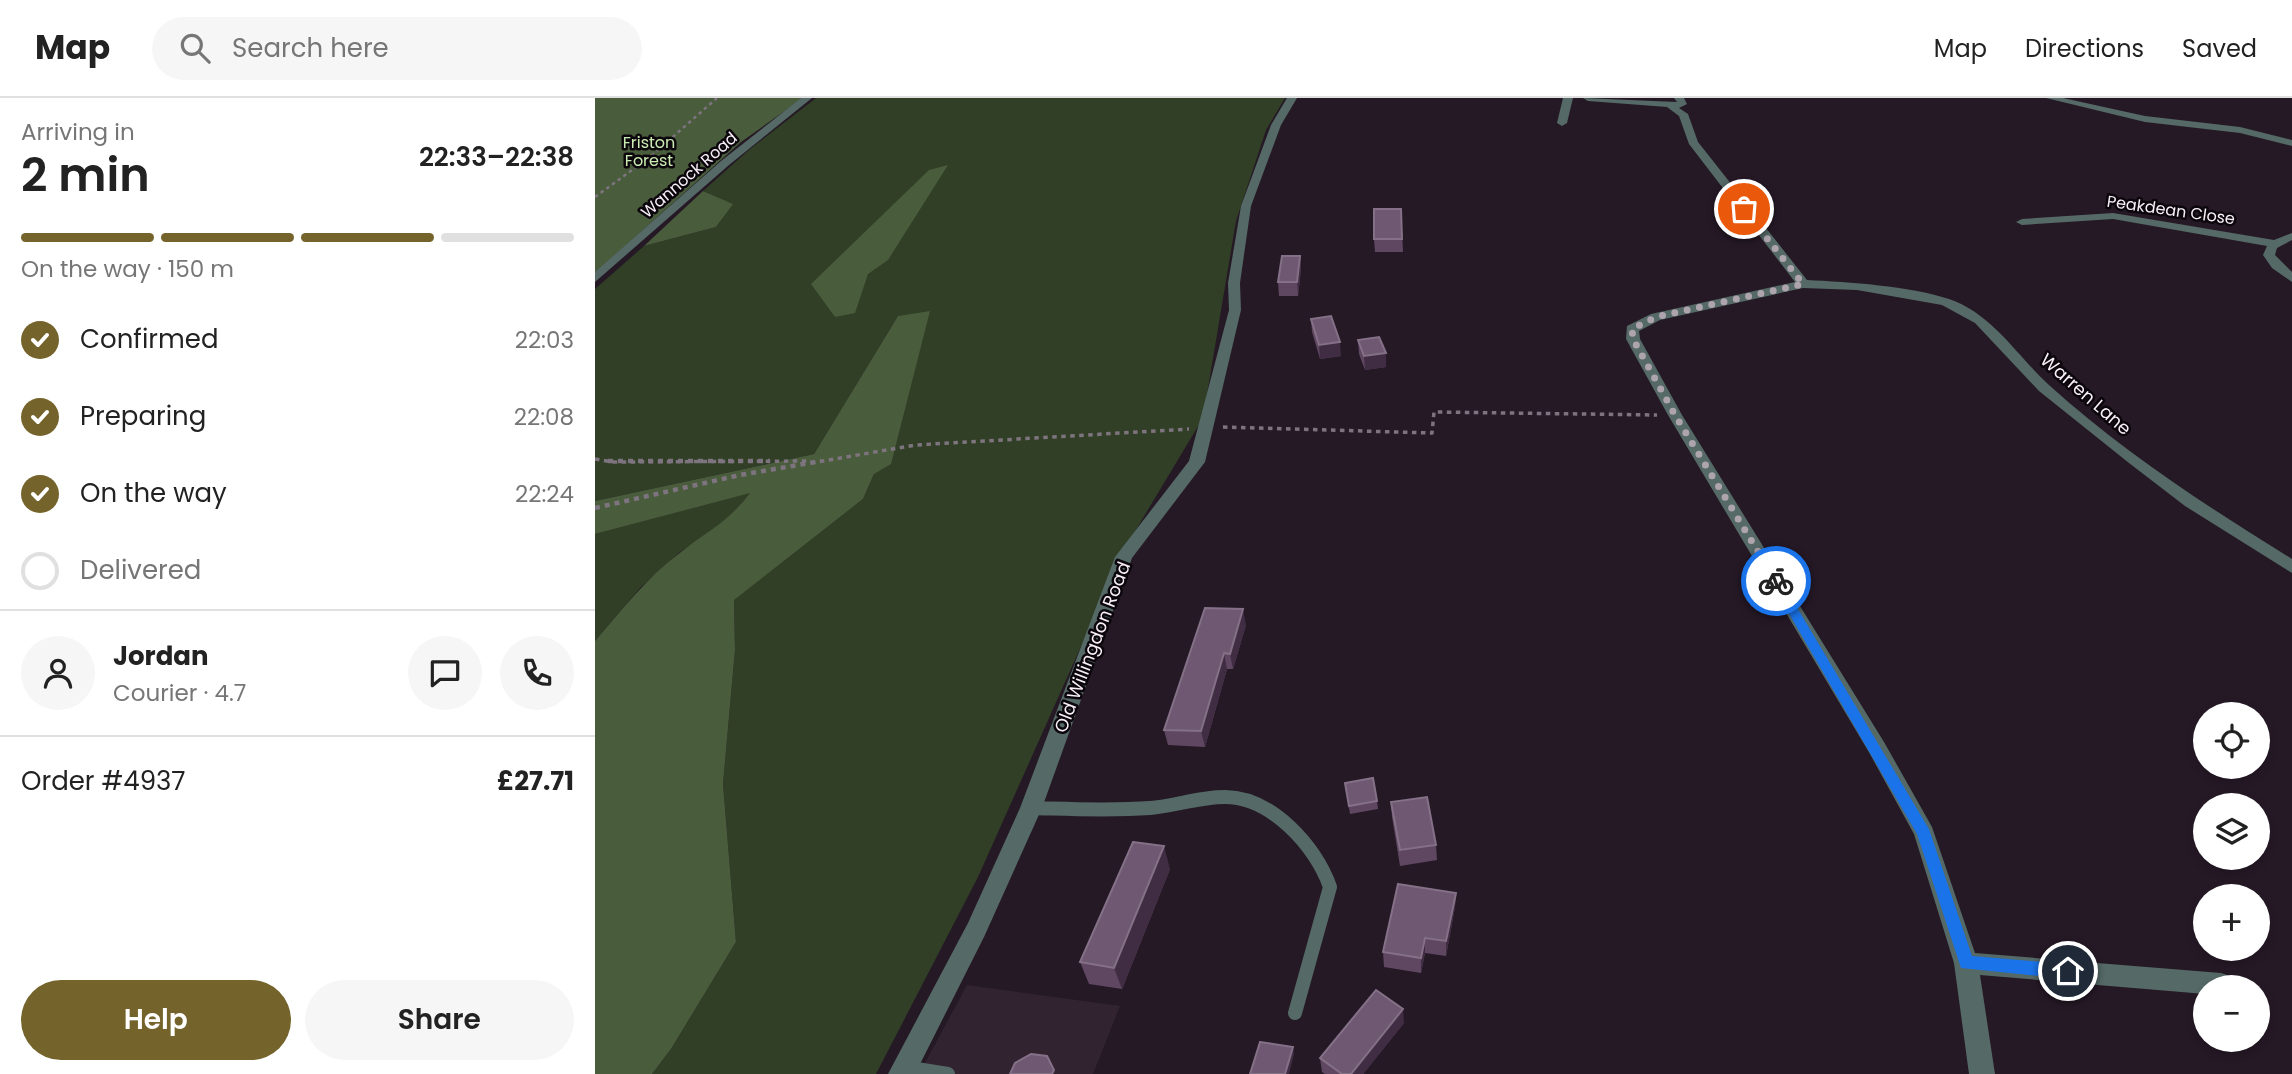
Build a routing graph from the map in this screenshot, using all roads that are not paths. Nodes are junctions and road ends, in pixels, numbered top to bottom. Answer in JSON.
{"nodes":[{"id":1,"x":807,"y":98,"type":"edge"},
{"id":2,"x":1292,"y":98,"type":"edge"},
{"id":3,"x":1568,"y":98,"type":"edge"},
{"id":4,"x":1588,"y":98,"type":"edge"},
{"id":5,"x":2052,"y":98,"type":"edge"},
{"id":6,"x":1680,"y":105,"type":"edge"},
{"id":7,"x":1562,"y":123,"type":"dead end"},
{"id":8,"x":2292,"y":143,"type":"edge"},
{"id":9,"x":2022,"y":222,"type":"dead end"},
{"id":10,"x":2292,"y":236,"type":"edge"},
{"id":11,"x":2273,"y":243,"type":"junction"},
{"id":12,"x":595,"y":278,"type":"edge"},
{"id":13,"x":2292,"y":278,"type":"edge"},
{"id":14,"x":1803,"y":284,"type":"junction"},
{"id":15,"x":2292,"y":567,"type":"edge"},
{"id":16,"x":1031,"y":807,"type":"junction"},
{"id":17,"x":1966,"y":963,"type":"junction"},
{"id":18,"x":2193,"y":982,"type":"edge"},
{"id":19,"x":1295,"y":1013,"type":"dead end"},
{"id":20,"x":902,"y":1070,"type":"edge"},
{"id":21,"x":948,"y":1074,"type":"edge"},
{"id":22,"x":1982,"y":1074,"type":"edge"}],
"edges":[{"from":1,"to":12,"type":"street","name":"Wannock Road"},
{"from":2,"to":16,"type":"street","name":"Old Willingdon Road"},
{"from":3,"to":7,"type":"street"},
{"from":4,"to":6,"type":"street"},
{"from":5,"to":8,"type":"street"},
{"from":6,"to":14,"type":"street"},
{"from":9,"to":11,"type":"street","name":"Peakdean Close"},
{"from":10,"to":11,"type":"street"},
{"from":11,"to":13,"type":"street"},
{"from":14,"to":15,"type":"street","name":"Warren Lane"},
{"from":14,"to":17,"type":"street","name":"Warren Lane"},
{"from":16,"to":19,"type":"lane"},
{"from":16,"to":20,"type":"street","name":"Old Willingdon Road"},
{"from":17,"to":18,"type":"street"},
{"from":17,"to":22,"type":"street"},
{"from":20,"to":21,"type":"lane"}]}
